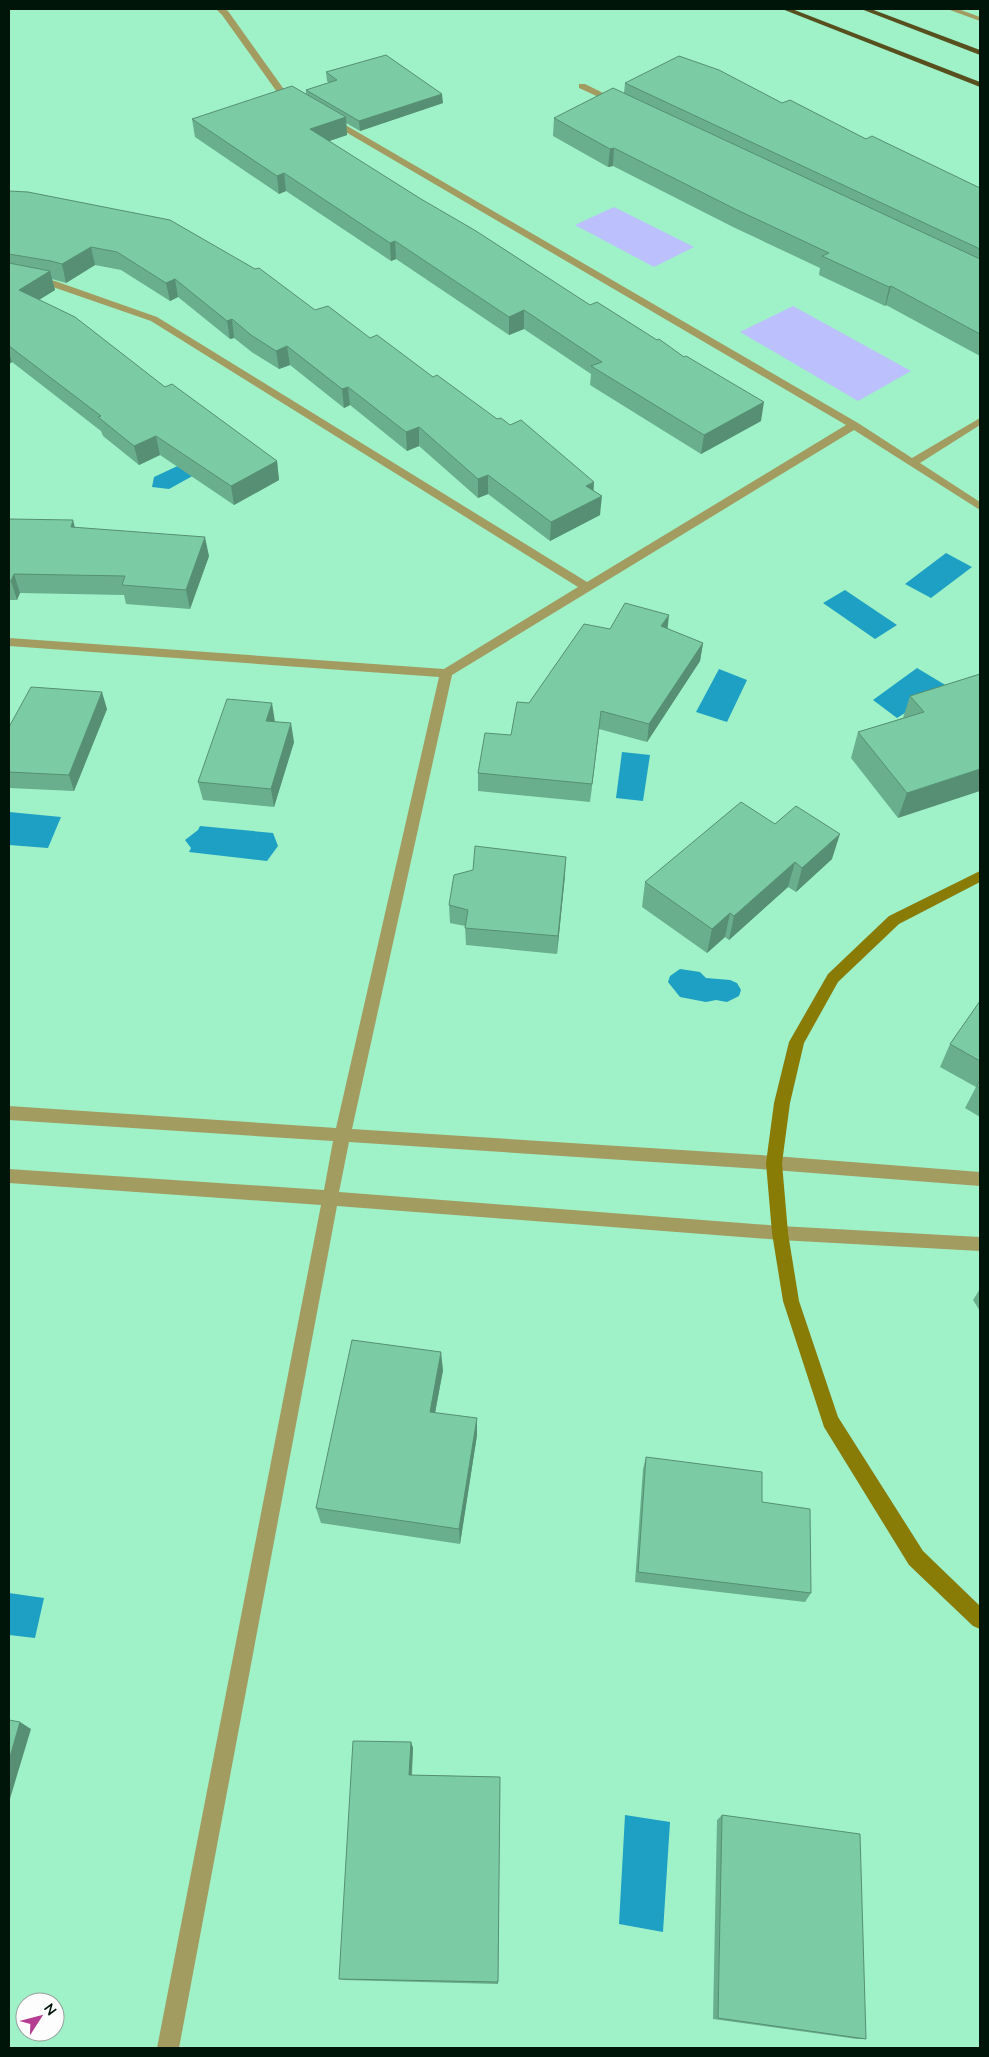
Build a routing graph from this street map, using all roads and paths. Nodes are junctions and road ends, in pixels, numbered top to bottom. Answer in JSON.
{"nodes":[{"id":1,"x":220,"y":9,"type":"edge"},
{"id":2,"x":786,"y":9,"type":"edge"},
{"id":3,"x":864,"y":9,"type":"edge"},
{"id":4,"x":951,"y":9,"type":"edge"},
{"id":5,"x":980,"y":19,"type":"edge"},
{"id":6,"x":980,"y":53,"type":"edge"},
{"id":7,"x":980,"y":85,"type":"edge"},
{"id":8,"x":582,"y":86,"type":"dead end"},
{"id":9,"x":306,"y":105,"type":"edge"},
{"id":10,"x":626,"y":107,"type":"edge"},
{"id":11,"x":323,"y":115,"type":"edge"},
{"id":12,"x":9,"y":276,"type":"edge"},
{"id":13,"x":980,"y":421,"type":"edge"},
{"id":14,"x":854,"y":425,"type":"junction"},
{"id":15,"x":912,"y":462,"type":"junction"},
{"id":16,"x":980,"y":507,"type":"edge"},
{"id":17,"x":586,"y":588,"type":"junction"},
{"id":18,"x":9,"y":642,"type":"edge"},
{"id":19,"x":446,"y":673,"type":"junction"},
{"id":20,"x":980,"y":876,"type":"edge"},
{"id":21,"x":9,"y":1113,"type":"edge"},
{"id":22,"x":342,"y":1136,"type":"junction"},
{"id":23,"x":774,"y":1163,"type":"junction"},
{"id":24,"x":9,"y":1176,"type":"edge"},
{"id":25,"x":980,"y":1179,"type":"edge"},
{"id":26,"x":330,"y":1198,"type":"junction"},
{"id":27,"x":780,"y":1233,"type":"junction"},
{"id":28,"x":980,"y":1244,"type":"edge"},
{"id":29,"x":980,"y":1619,"type":"edge"},
{"id":30,"x":168,"y":2048,"type":"edge"}],
"edges":[{"from":1,"to":9,"type":"street"},
{"from":2,"to":7,"type":"highway"},
{"from":3,"to":6,"type":"highway"},
{"from":4,"to":5,"type":"street"},
{"from":8,"to":10,"type":"street"},
{"from":11,"to":14,"type":"street"},
{"from":12,"to":17,"type":"street"},
{"from":13,"to":15,"type":"street"},
{"from":14,"to":15,"type":"street"},
{"from":14,"to":17,"type":"street"},
{"from":15,"to":16,"type":"street"},
{"from":17,"to":19,"type":"street"},
{"from":18,"to":19,"type":"street"},
{"from":19,"to":22,"type":"street"},
{"from":20,"to":23,"type":"street"},
{"from":21,"to":22,"type":"street"},
{"from":22,"to":23,"type":"street"},
{"from":22,"to":26,"type":"street"},
{"from":23,"to":25,"type":"street"},
{"from":23,"to":27,"type":"street"},
{"from":24,"to":26,"type":"street"},
{"from":26,"to":27,"type":"street"},
{"from":26,"to":30,"type":"street"},
{"from":27,"to":28,"type":"street"},
{"from":27,"to":29,"type":"street"}]}
